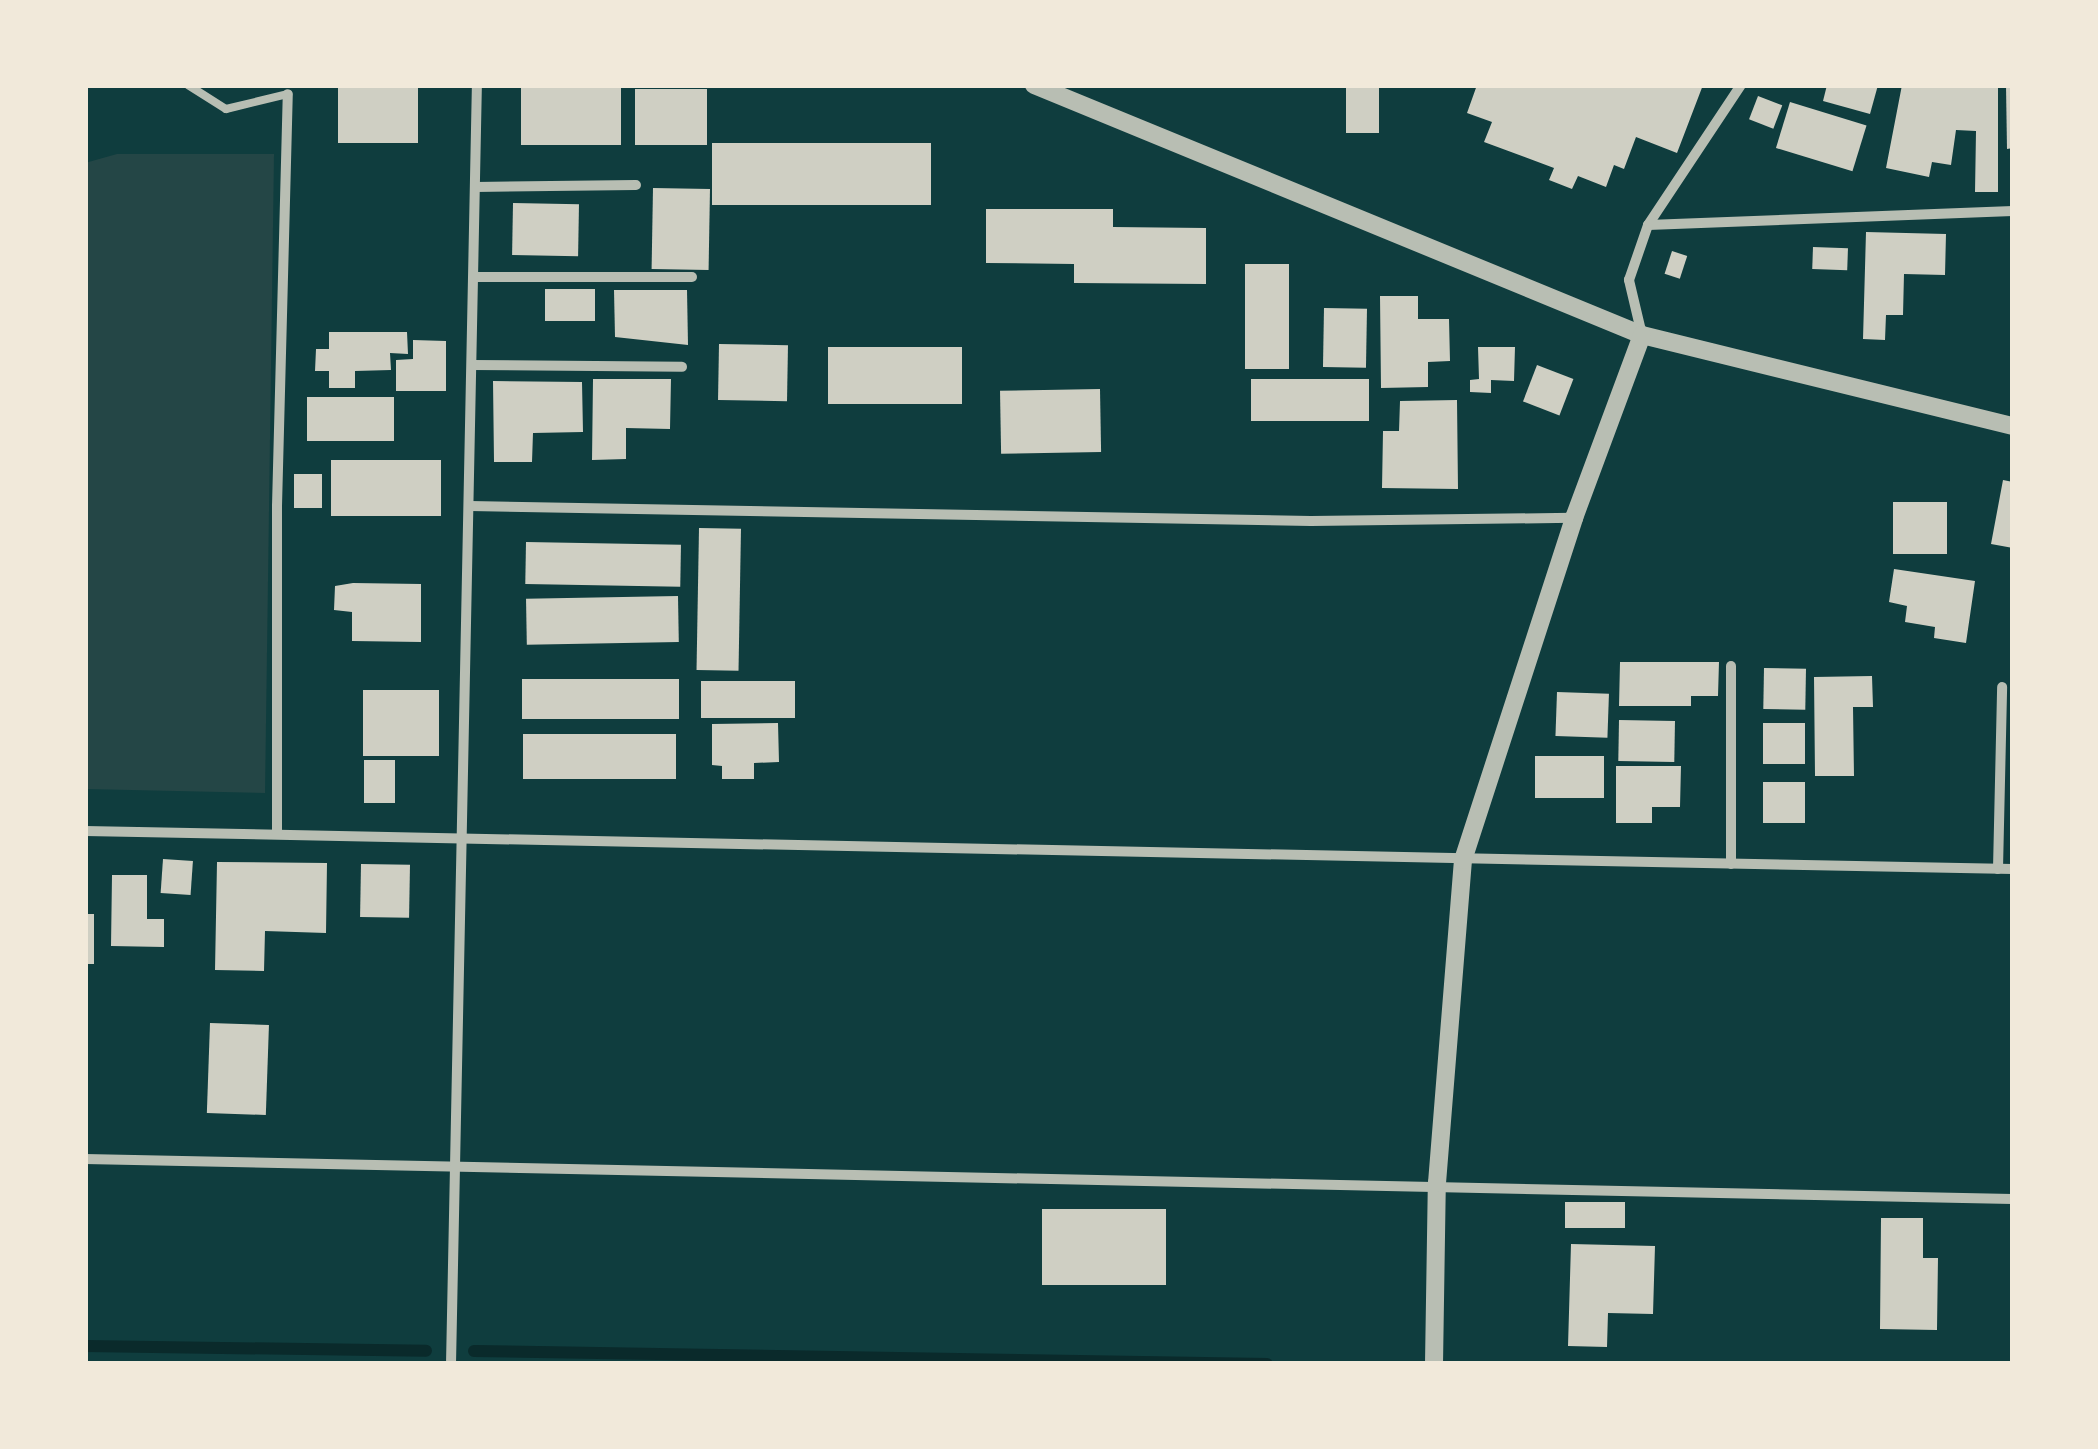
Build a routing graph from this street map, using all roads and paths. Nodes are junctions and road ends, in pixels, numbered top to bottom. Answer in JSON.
{"nodes":[{"id":1,"x":188,"y":85,"type":"edge"},
{"id":2,"x":477,"y":85,"type":"edge"},
{"id":3,"x":1034,"y":85,"type":"edge"},
{"id":4,"x":1740,"y":85,"type":"edge"},
{"id":5,"x":288,"y":94,"type":"joint"},
{"id":6,"x":636,"y":185,"type":"dead end"},
{"id":7,"x":475,"y":187,"type":"junction"},
{"id":8,"x":2013,"y":211,"type":"edge"},
{"id":9,"x":1648,"y":225,"type":"junction"},
{"id":10,"x":474,"y":277,"type":"junction"},
{"id":11,"x":692,"y":277,"type":"dead end"},
{"id":12,"x":1642,"y":336,"type":"junction"},
{"id":13,"x":472,"y":365,"type":"junction"},
{"id":14,"x":682,"y":368,"type":"dead end"},
{"id":15,"x":2013,"y":426,"type":"edge"},
{"id":16,"x":470,"y":506,"type":"junction"},
{"id":17,"x":1574,"y":518,"type":"junction"},
{"id":18,"x":1730,"y":666,"type":"dead end"},
{"id":19,"x":2002,"y":687,"type":"dead end"},
{"id":20,"x":85,"y":831,"type":"edge"},
{"id":21,"x":278,"y":832,"type":"junction"},
{"id":22,"x":464,"y":839,"type":"junction"},
{"id":23,"x":1463,"y":860,"type":"junction"},
{"id":24,"x":1731,"y":864,"type":"junction"},
{"id":25,"x":1998,"y":868,"type":"junction"},
{"id":26,"x":2013,"y":869,"type":"edge"},
{"id":27,"x":85,"y":1159,"type":"edge"},
{"id":28,"x":453,"y":1168,"type":"junction"},
{"id":29,"x":1437,"y":1183,"type":"junction"},
{"id":30,"x":2013,"y":1199,"type":"edge"},
{"id":31,"x":451,"y":1364,"type":"edge"},
{"id":32,"x":1434,"y":1364,"type":"edge"}],
"edges":[{"from":1,"to":5,"type":"lane"},
{"from":2,"to":7,"type":"street"},
{"from":3,"to":12,"type":"street"},
{"from":4,"to":9,"type":"street"},
{"from":5,"to":21,"type":"street"},
{"from":6,"to":7,"type":"street"},
{"from":7,"to":10,"type":"street"},
{"from":8,"to":9,"type":"street"},
{"from":9,"to":12,"type":"street"},
{"from":10,"to":11,"type":"street"},
{"from":10,"to":13,"type":"street"},
{"from":12,"to":15,"type":"street"},
{"from":12,"to":17,"type":"street"},
{"from":13,"to":14,"type":"street"},
{"from":13,"to":16,"type":"street"},
{"from":16,"to":17,"type":"street"},
{"from":16,"to":22,"type":"street"},
{"from":17,"to":23,"type":"street"},
{"from":18,"to":24,"type":"street"},
{"from":19,"to":25,"type":"street"},
{"from":20,"to":21,"type":"street"},
{"from":21,"to":22,"type":"street"},
{"from":22,"to":23,"type":"street"},
{"from":22,"to":28,"type":"street"},
{"from":23,"to":24,"type":"street"},
{"from":23,"to":29,"type":"street"},
{"from":24,"to":25,"type":"street"},
{"from":25,"to":26,"type":"street"},
{"from":27,"to":28,"type":"street"},
{"from":28,"to":29,"type":"street"},
{"from":28,"to":31,"type":"street"},
{"from":29,"to":30,"type":"street"},
{"from":29,"to":32,"type":"street"}]}
